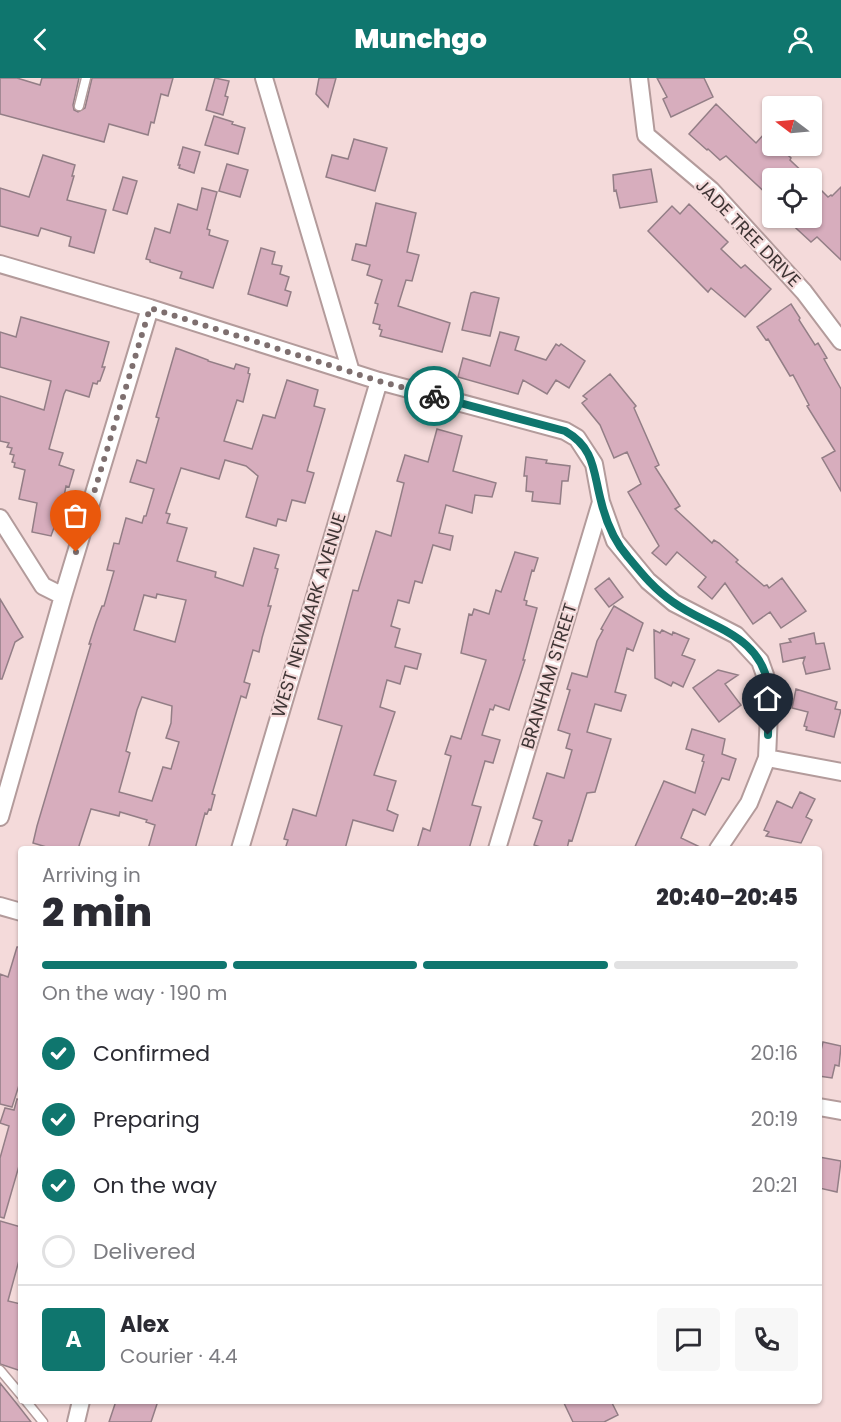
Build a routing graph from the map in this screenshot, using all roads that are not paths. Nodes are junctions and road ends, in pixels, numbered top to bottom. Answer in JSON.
{"nodes":[{"id":1,"x":86,"y":78,"type":"edge"},
{"id":2,"x":264,"y":78,"type":"edge"},
{"id":3,"x":639,"y":78,"type":"edge"},
{"id":4,"x":79,"y":106,"type":"dead end"},
{"id":5,"x":0,"y":264,"type":"edge"},
{"id":6,"x":150,"y":308,"type":"junction"},
{"id":7,"x":841,"y":341,"type":"edge"},
{"id":8,"x":351,"y":372,"type":"junction"},
{"id":9,"x":379,"y":381,"type":"junction"},
{"id":10,"x":601,"y":502,"type":"junction"},
{"id":11,"x":0,"y":518,"type":"edge"},
{"id":12,"x":63,"y":596,"type":"junction"},
{"id":13,"x":767,"y":758,"type":"junction"},
{"id":14,"x":841,"y":772,"type":"edge"},
{"id":15,"x":0,"y":817,"type":"edge"},
{"id":16,"x":241,"y":846,"type":"edge"},
{"id":17,"x":498,"y":846,"type":"edge"},
{"id":18,"x":720,"y":846,"type":"edge"},
{"id":19,"x":0,"y":906,"type":"edge"},
{"id":20,"x":18,"y":911,"type":"edge"},
{"id":21,"x":822,"y":1108,"type":"edge"},
{"id":22,"x":841,"y":1111,"type":"edge"},
{"id":23,"x":0,"y":1370,"type":"edge"},
{"id":24,"x":18,"y":1391,"type":"edge"},
{"id":25,"x":28,"y":1404,"type":"edge"},
{"id":26,"x":80,"y":1404,"type":"edge"},
{"id":27,"x":43,"y":1422,"type":"edge"},
{"id":28,"x":76,"y":1422,"type":"edge"}],
"edges":[{"from":1,"to":4,"type":"lane"},
{"from":2,"to":8,"type":"street"},
{"from":3,"to":7,"type":"street","name":"JADE TREE DRIVE"},
{"from":5,"to":6,"type":"street"},
{"from":6,"to":8,"type":"street"},
{"from":6,"to":12,"type":"street"},
{"from":8,"to":9,"type":"street"},
{"from":9,"to":10,"type":"street"},
{"from":9,"to":16,"type":"street","name":"WEST NEWMARK AVENUE"},
{"from":10,"to":13,"type":"street"},
{"from":10,"to":17,"type":"street","name":"BRANHAM STREET"},
{"from":11,"to":12,"type":"street"},
{"from":12,"to":15,"type":"street"},
{"from":13,"to":14,"type":"street"},
{"from":13,"to":18,"type":"street"},
{"from":19,"to":20,"type":"street"},
{"from":21,"to":22,"type":"street"},
{"from":23,"to":24,"type":"lane"},
{"from":25,"to":27,"type":"lane"},
{"from":26,"to":28,"type":"street"}]}
